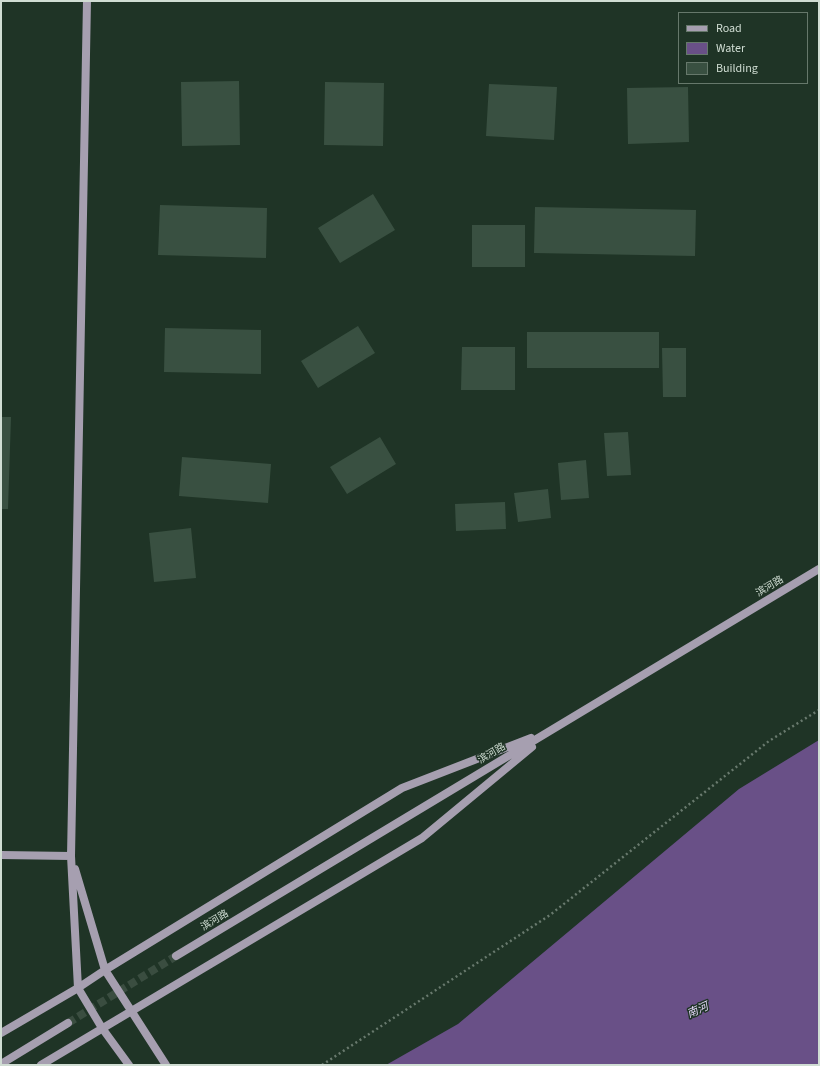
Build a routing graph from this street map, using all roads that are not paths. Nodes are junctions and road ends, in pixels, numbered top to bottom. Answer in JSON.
{"nodes":[{"id":1,"x":87,"y":1,"type":"edge"},
{"id":2,"x":819,"y":569,"type":"edge"},
{"id":3,"x":553,"y":730,"type":"junction"},
{"id":4,"x":1,"y":855,"type":"edge"},
{"id":5,"x":71,"y":856,"type":"junction"},
{"id":6,"x":176,"y":956,"type":"tunnel mouth"},
{"id":7,"x":105,"y":970,"type":"junction"},
{"id":8,"x":78,"y":988,"type":"junction"},
{"id":9,"x":132,"y":1012,"type":"junction"},
{"id":10,"x":68,"y":1023,"type":"tunnel mouth"},
{"id":11,"x":102,"y":1028,"type":"junction"},
{"id":12,"x":1,"y":1033,"type":"edge"},
{"id":13,"x":1,"y":1064,"type":"edge"},
{"id":14,"x":41,"y":1065,"type":"edge"},
{"id":15,"x":129,"y":1065,"type":"edge"},
{"id":16,"x":166,"y":1065,"type":"edge"}],
"edges":[{"from":1,"to":5,"type":"street"},
{"from":2,"to":3,"type":"street","name":"滨河路"},
{"from":3,"to":6,"type":"street","name":"滨河路"},
{"from":3,"to":7,"type":"street"},
{"from":3,"to":9,"type":"street"},
{"from":4,"to":5,"type":"street"},
{"from":5,"to":7,"type":"street"},
{"from":5,"to":8,"type":"street"},
{"from":7,"to":8,"type":"street"},
{"from":7,"to":9,"type":"street"},
{"from":8,"to":11,"type":"street"},
{"from":8,"to":12,"type":"street"},
{"from":9,"to":11,"type":"street"},
{"from":9,"to":16,"type":"street"},
{"from":10,"to":13,"type":"street"},
{"from":11,"to":14,"type":"street"},
{"from":11,"to":15,"type":"street"}]}
